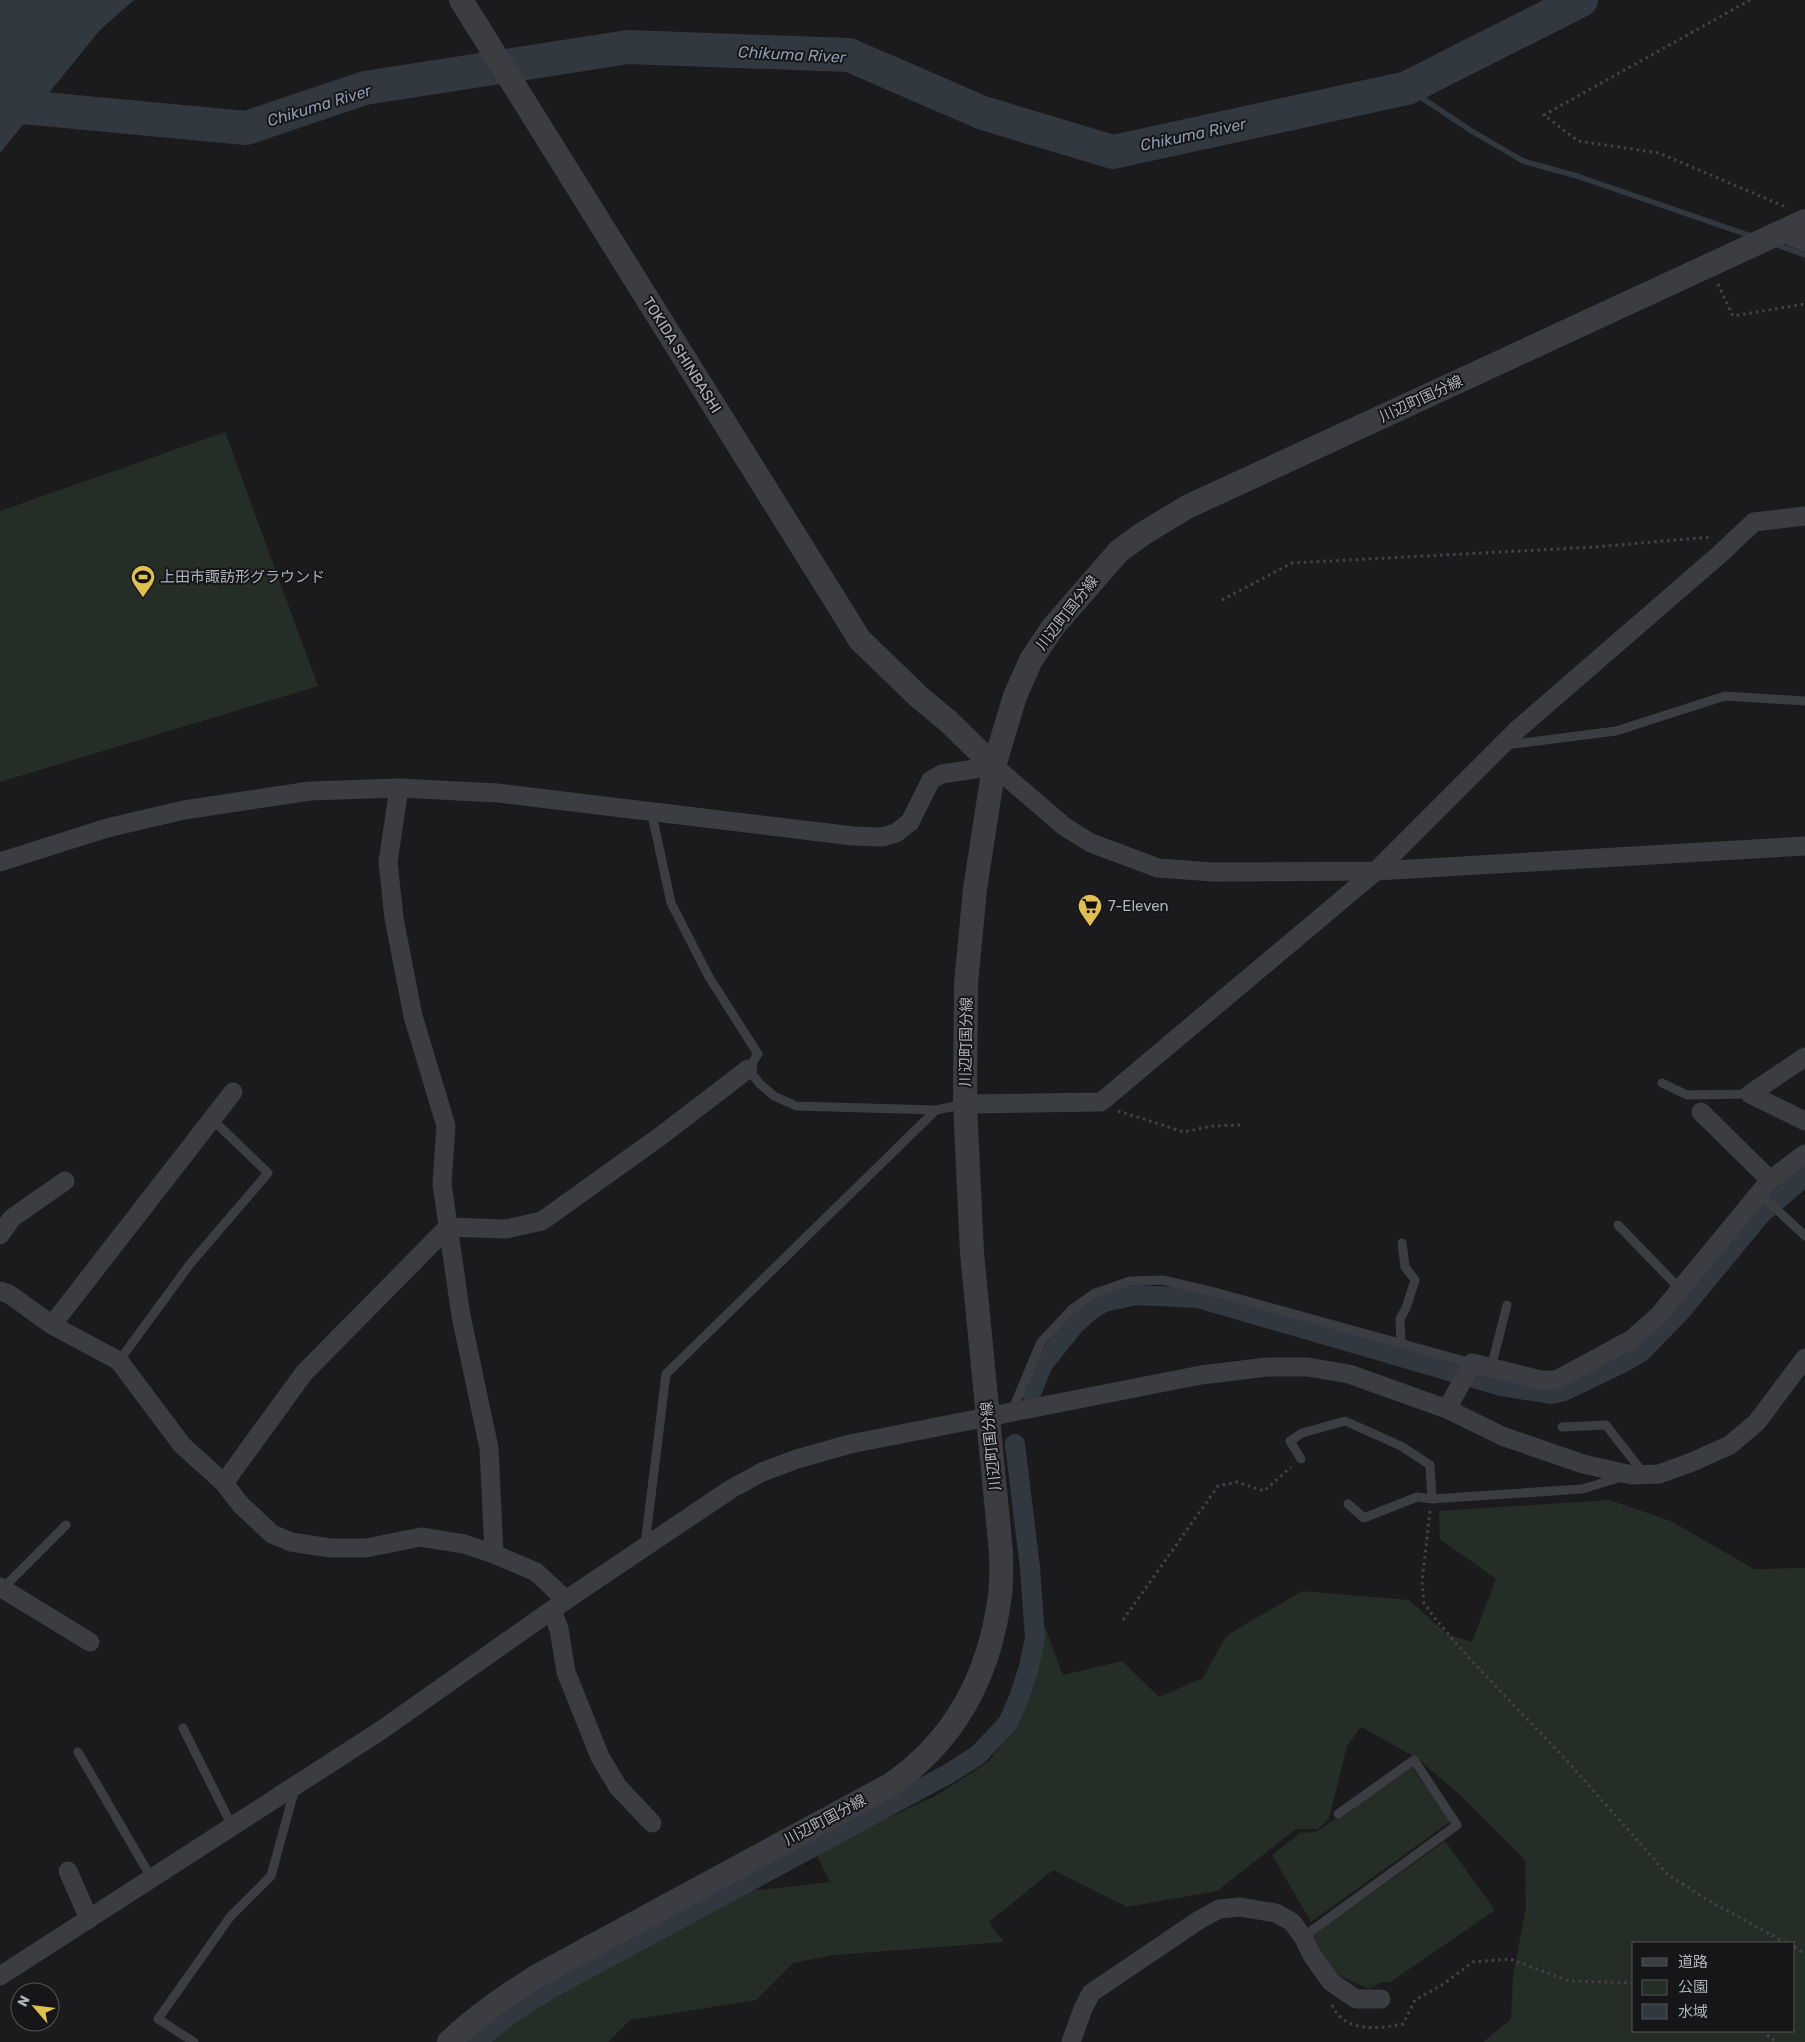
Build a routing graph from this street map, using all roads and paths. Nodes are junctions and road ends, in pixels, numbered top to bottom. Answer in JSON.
{"nodes":[{"id":1,"x":461,"y":0,"type":"edge"},
{"id":2,"x":1750,"y":0,"type":"edge"},
{"id":3,"x":1796,"y":214,"type":"edge"},
{"id":4,"x":1781,"y":232,"type":"junction"},
{"id":5,"x":1805,"y":242,"type":"edge"},
{"id":6,"x":1709,"y":266,"type":"junction"},
{"id":7,"x":1805,"y":304,"type":"edge"},
{"id":8,"x":1805,"y":516,"type":"edge"},
{"id":9,"x":1741,"y":534,"type":"junction"},
{"id":10,"x":1222,"y":600,"type":"dead end"},
{"id":11,"x":1805,"y":701,"type":"edge"},
{"id":12,"x":1501,"y":746,"type":"junction"},
{"id":13,"x":994,"y":766,"type":"junction"},
{"id":14,"x":398,"y":788,"type":"junction"},
{"id":15,"x":651,"y":810,"type":"junction"},
{"id":16,"x":1805,"y":846,"type":"edge"},
{"id":17,"x":0,"y":862,"type":"edge"},
{"id":18,"x":1376,"y":872,"type":"junction"},
{"id":19,"x":1805,"y":1057,"type":"edge"},
{"id":20,"x":748,"y":1069,"type":"junction"},
{"id":21,"x":1662,"y":1083,"type":"dead end"},
{"id":22,"x":233,"y":1092,"type":"dead end"},
{"id":23,"x":1750,"y":1094,"type":"junction"},
{"id":24,"x":1092,"y":1102,"type":"junction"},
{"id":25,"x":965,"y":1104,"type":"junction"},
{"id":26,"x":936,"y":1110,"type":"junction"},
{"id":27,"x":1700,"y":1112,"type":"dead end"},
{"id":28,"x":212,"y":1118,"type":"junction"},
{"id":29,"x":1805,"y":1121,"type":"edge"},
{"id":30,"x":1244,"y":1125,"type":"dead end"},
{"id":31,"x":1805,"y":1154,"type":"edge"},
{"id":32,"x":65,"y":1181,"type":"dead end"},
{"id":33,"x":1763,"y":1189,"type":"junction"},
{"id":34,"x":1618,"y":1225,"type":"dead end"},
{"id":35,"x":448,"y":1227,"type":"junction"},
{"id":36,"x":0,"y":1234,"type":"edge"},
{"id":37,"x":1804,"y":1234,"type":"edge"},
{"id":38,"x":1402,"y":1243,"type":"dead end"},
{"id":39,"x":1680,"y":1289,"type":"junction"},
{"id":40,"x":0,"y":1291,"type":"edge"},
{"id":41,"x":1507,"y":1306,"type":"dead end"},
{"id":42,"x":52,"y":1325,"type":"junction"},
{"id":43,"x":1401,"y":1344,"type":"junction"},
{"id":44,"x":1805,"y":1358,"type":"edge"},
{"id":45,"x":119,"y":1362,"type":"junction"},
{"id":46,"x":1470,"y":1366,"type":"junction"},
{"id":47,"x":1491,"y":1368,"type":"junction"},
{"id":48,"x":1447,"y":1409,"type":"junction"},
{"id":49,"x":1012,"y":1411,"type":"junction"},
{"id":50,"x":988,"y":1416,"type":"junction"},
{"id":51,"x":1562,"y":1427,"type":"dead end"},
{"id":52,"x":1301,"y":1459,"type":"joint"},
{"id":53,"x":1638,"y":1474,"type":"junction"},
{"id":54,"x":224,"y":1483,"type":"junction"},
{"id":55,"x":1432,"y":1499,"type":"junction"},
{"id":56,"x":1348,"y":1504,"type":"dead end"},
{"id":57,"x":66,"y":1525,"type":"dead end"},
{"id":58,"x":644,"y":1548,"type":"junction"},
{"id":59,"x":494,"y":1554,"type":"junction"},
{"id":60,"x":1,"y":1588,"type":"edge"},
{"id":61,"x":559,"y":1606,"type":"junction"},
{"id":62,"x":1123,"y":1620,"type":"dead end"},
{"id":63,"x":90,"y":1642,"type":"dead end"},
{"id":64,"x":182,"y":1728,"type":"dead end"},
{"id":65,"x":78,"y":1752,"type":"dead end"},
{"id":66,"x":296,"y":1788,"type":"junction"},
{"id":67,"x":1338,"y":1814,"type":"dead end"},
{"id":68,"x":652,"y":1824,"type":"dead end"},
{"id":69,"x":233,"y":1828,"type":"junction"},
{"id":70,"x":68,"y":1871,"type":"dead end"},
{"id":71,"x":152,"y":1879,"type":"junction"},
{"id":72,"x":89,"y":1919,"type":"junction"},
{"id":73,"x":1303,"y":1937,"type":"junction"},
{"id":74,"x":1784,"y":1942,"type":"edge"},
{"id":75,"x":0,"y":1976,"type":"edge"},
{"id":76,"x":1331,"y":1982,"type":"junction"},
{"id":77,"x":1632,"y":1983,"type":"edge"},
{"id":78,"x":1381,"y":1999,"type":"dead end"},
{"id":79,"x":1763,"y":2032,"type":"edge"},
{"id":80,"x":194,"y":2042,"type":"edge"},
{"id":81,"x":449,"y":2042,"type":"edge"},
{"id":82,"x":1071,"y":2042,"type":"edge"},
{"id":83,"x":1776,"y":2042,"type":"edge"}],
"edges":[{"from":1,"to":13,"type":"street","name":"TOKIDA SHINBASHI"},
{"from":2,"to":3,"type":"path"},
{"from":3,"to":4,"type":"street","name":"川辺町国分線"},
{"from":4,"to":5,"type":"street"},
{"from":4,"to":6,"type":"street","name":"川辺町国分線"},
{"from":6,"to":7,"type":"path"},
{"from":6,"to":13,"type":"street","name":"川辺町国分線"},
{"from":8,"to":9,"type":"street"},
{"from":9,"to":10,"type":"path"},
{"from":9,"to":12,"type":"street"},
{"from":11,"to":12,"type":"lane"},
{"from":12,"to":18,"type":"street"},
{"from":13,"to":15,"type":"street"},
{"from":13,"to":18,"type":"street"},
{"from":13,"to":25,"type":"street","name":"川辺町国分線"},
{"from":14,"to":15,"type":"street"},
{"from":14,"to":17,"type":"street"},
{"from":14,"to":35,"type":"street"},
{"from":15,"to":20,"type":"lane"},
{"from":16,"to":18,"type":"street"},
{"from":18,"to":24,"type":"street"},
{"from":19,"to":23,"type":"street"},
{"from":20,"to":26,"type":"lane"},
{"from":20,"to":35,"type":"street"},
{"from":21,"to":23,"type":"lane"},
{"from":22,"to":28,"type":"street"},
{"from":23,"to":29,"type":"street"},
{"from":24,"to":25,"type":"street"},
{"from":24,"to":30,"type":"path"},
{"from":25,"to":26,"type":"lane"},
{"from":25,"to":50,"type":"street","name":"川辺町国分線"},
{"from":26,"to":58,"type":"lane"},
{"from":27,"to":33,"type":"street"},
{"from":28,"to":42,"type":"street"},
{"from":28,"to":45,"type":"lane"},
{"from":31,"to":33,"type":"street"},
{"from":32,"to":36,"type":"street"},
{"from":33,"to":37,"type":"lane"},
{"from":33,"to":39,"type":"street"},
{"from":34,"to":39,"type":"lane"},
{"from":35,"to":54,"type":"street"},
{"from":35,"to":59,"type":"street"},
{"from":38,"to":43,"type":"lane"},
{"from":39,"to":47,"type":"street"},
{"from":40,"to":42,"type":"street"},
{"from":41,"to":47,"type":"lane"},
{"from":42,"to":45,"type":"street"},
{"from":43,"to":46,"type":"lane"},
{"from":43,"to":49,"type":"lane"},
{"from":44,"to":53,"type":"street"},
{"from":45,"to":54,"type":"street"},
{"from":46,"to":47,"type":"street"},
{"from":46,"to":48,"type":"street"},
{"from":48,"to":49,"type":"street"},
{"from":48,"to":53,"type":"street"},
{"from":49,"to":50,"type":"street"},
{"from":50,"to":58,"type":"street"},
{"from":50,"to":81,"type":"street","name":"川辺町国分線"},
{"from":51,"to":53,"type":"lane"},
{"from":52,"to":55,"type":"lane"},
{"from":52,"to":62,"type":"path"},
{"from":53,"to":55,"type":"lane"},
{"from":54,"to":59,"type":"street"},
{"from":55,"to":56,"type":"lane"},
{"from":55,"to":74,"type":"path"},
{"from":57,"to":60,"type":"lane"},
{"from":58,"to":61,"type":"street"},
{"from":59,"to":61,"type":"street"},
{"from":60,"to":63,"type":"street"},
{"from":61,"to":66,"type":"street"},
{"from":61,"to":68,"type":"street"},
{"from":64,"to":69,"type":"lane"},
{"from":65,"to":71,"type":"lane"},
{"from":66,"to":69,"type":"street"},
{"from":66,"to":80,"type":"lane"},
{"from":67,"to":73,"type":"lane"},
{"from":69,"to":71,"type":"street"},
{"from":70,"to":72,"type":"street"},
{"from":71,"to":72,"type":"street"},
{"from":72,"to":75,"type":"street"},
{"from":73,"to":76,"type":"street"},
{"from":73,"to":82,"type":"street"},
{"from":76,"to":77,"type":"path"},
{"from":76,"to":78,"type":"street"},
{"from":79,"to":83,"type":"path"}]}
